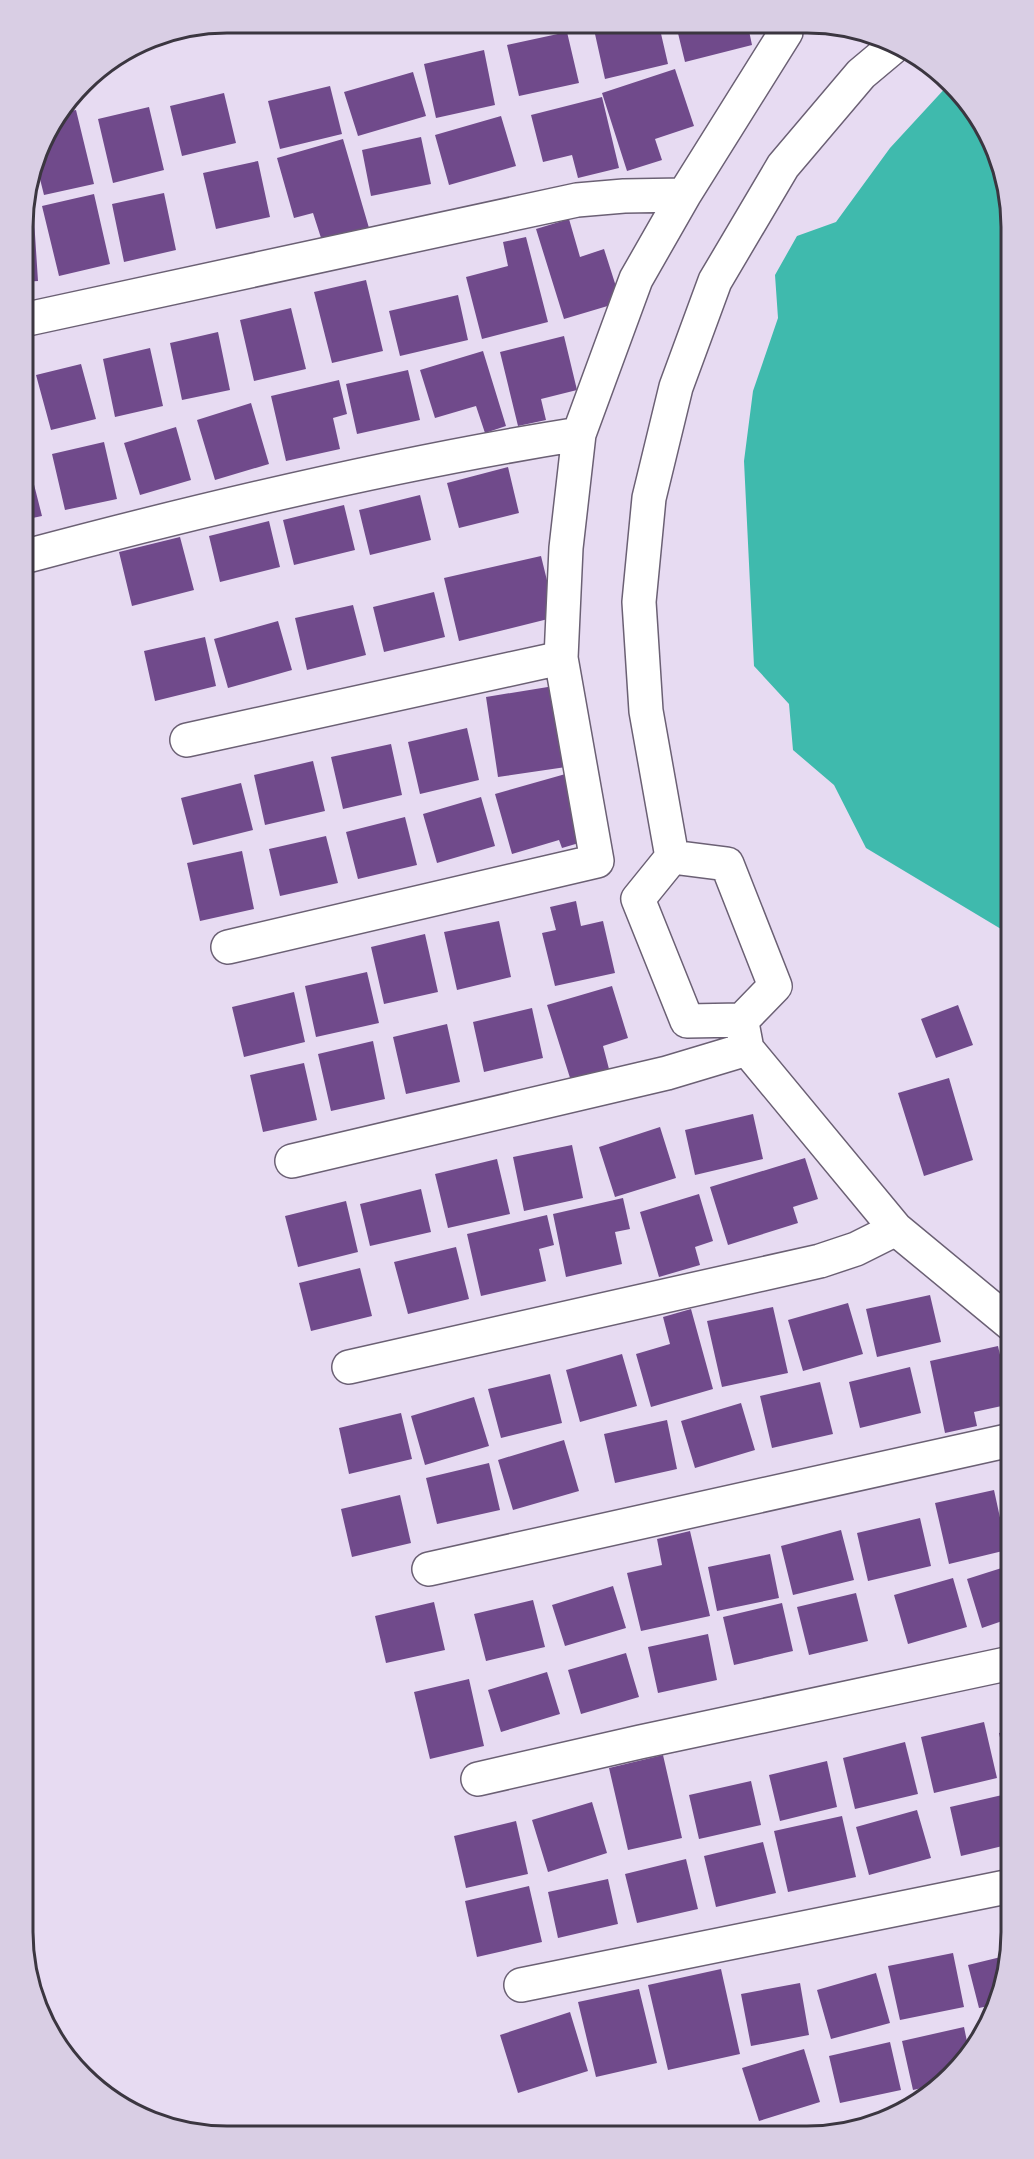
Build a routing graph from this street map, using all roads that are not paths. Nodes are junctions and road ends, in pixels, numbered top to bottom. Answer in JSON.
{"nodes":[{"id":1,"x":785,"y":33,"type":"edge"},
{"id":2,"x":888,"y":51,"type":"edge"},
{"id":3,"x":684,"y":195,"type":"junction"},
{"id":4,"x":33,"y":318,"type":"edge"},
{"id":5,"x":579,"y":434,"type":"junction"},
{"id":6,"x":33,"y":554,"type":"edge"},
{"id":7,"x":561,"y":658,"type":"junction"},
{"id":8,"x":187,"y":740,"type":"dead end"},
{"id":9,"x":672,"y":857,"type":"junction"},
{"id":10,"x":228,"y":947,"type":"dead end"},
{"id":11,"x":744,"y":1035,"type":"junction"},
{"id":12,"x":292,"y":1161,"type":"dead end"},
{"id":13,"x":896,"y":1229,"type":"junction"},
{"id":14,"x":1001,"y":1316,"type":"edge"},
{"id":15,"x":349,"y":1367,"type":"dead end"},
{"id":16,"x":1001,"y":1442,"type":"edge"},
{"id":17,"x":429,"y":1569,"type":"dead end"},
{"id":18,"x":1001,"y":1665,"type":"edge"},
{"id":19,"x":478,"y":1779,"type":"dead end"},
{"id":20,"x":1001,"y":1888,"type":"edge"},
{"id":21,"x":521,"y":1985,"type":"dead end"}],
"edges":[{"from":1,"to":3,"type":"street"},
{"from":2,"to":9,"type":"street"},
{"from":3,"to":4,"type":"street"},
{"from":3,"to":5,"type":"street"},
{"from":5,"to":6,"type":"street"},
{"from":5,"to":7,"type":"street"},
{"from":7,"to":8,"type":"street"},
{"from":7,"to":10,"type":"street"},
{"from":9,"to":11,"type":"street"},
{"from":9,"to":11,"type":"street"},
{"from":11,"to":12,"type":"street"},
{"from":11,"to":13,"type":"street"},
{"from":13,"to":14,"type":"street"},
{"from":13,"to":15,"type":"street"},
{"from":16,"to":17,"type":"street"},
{"from":18,"to":19,"type":"street"},
{"from":20,"to":21,"type":"street"}]}
